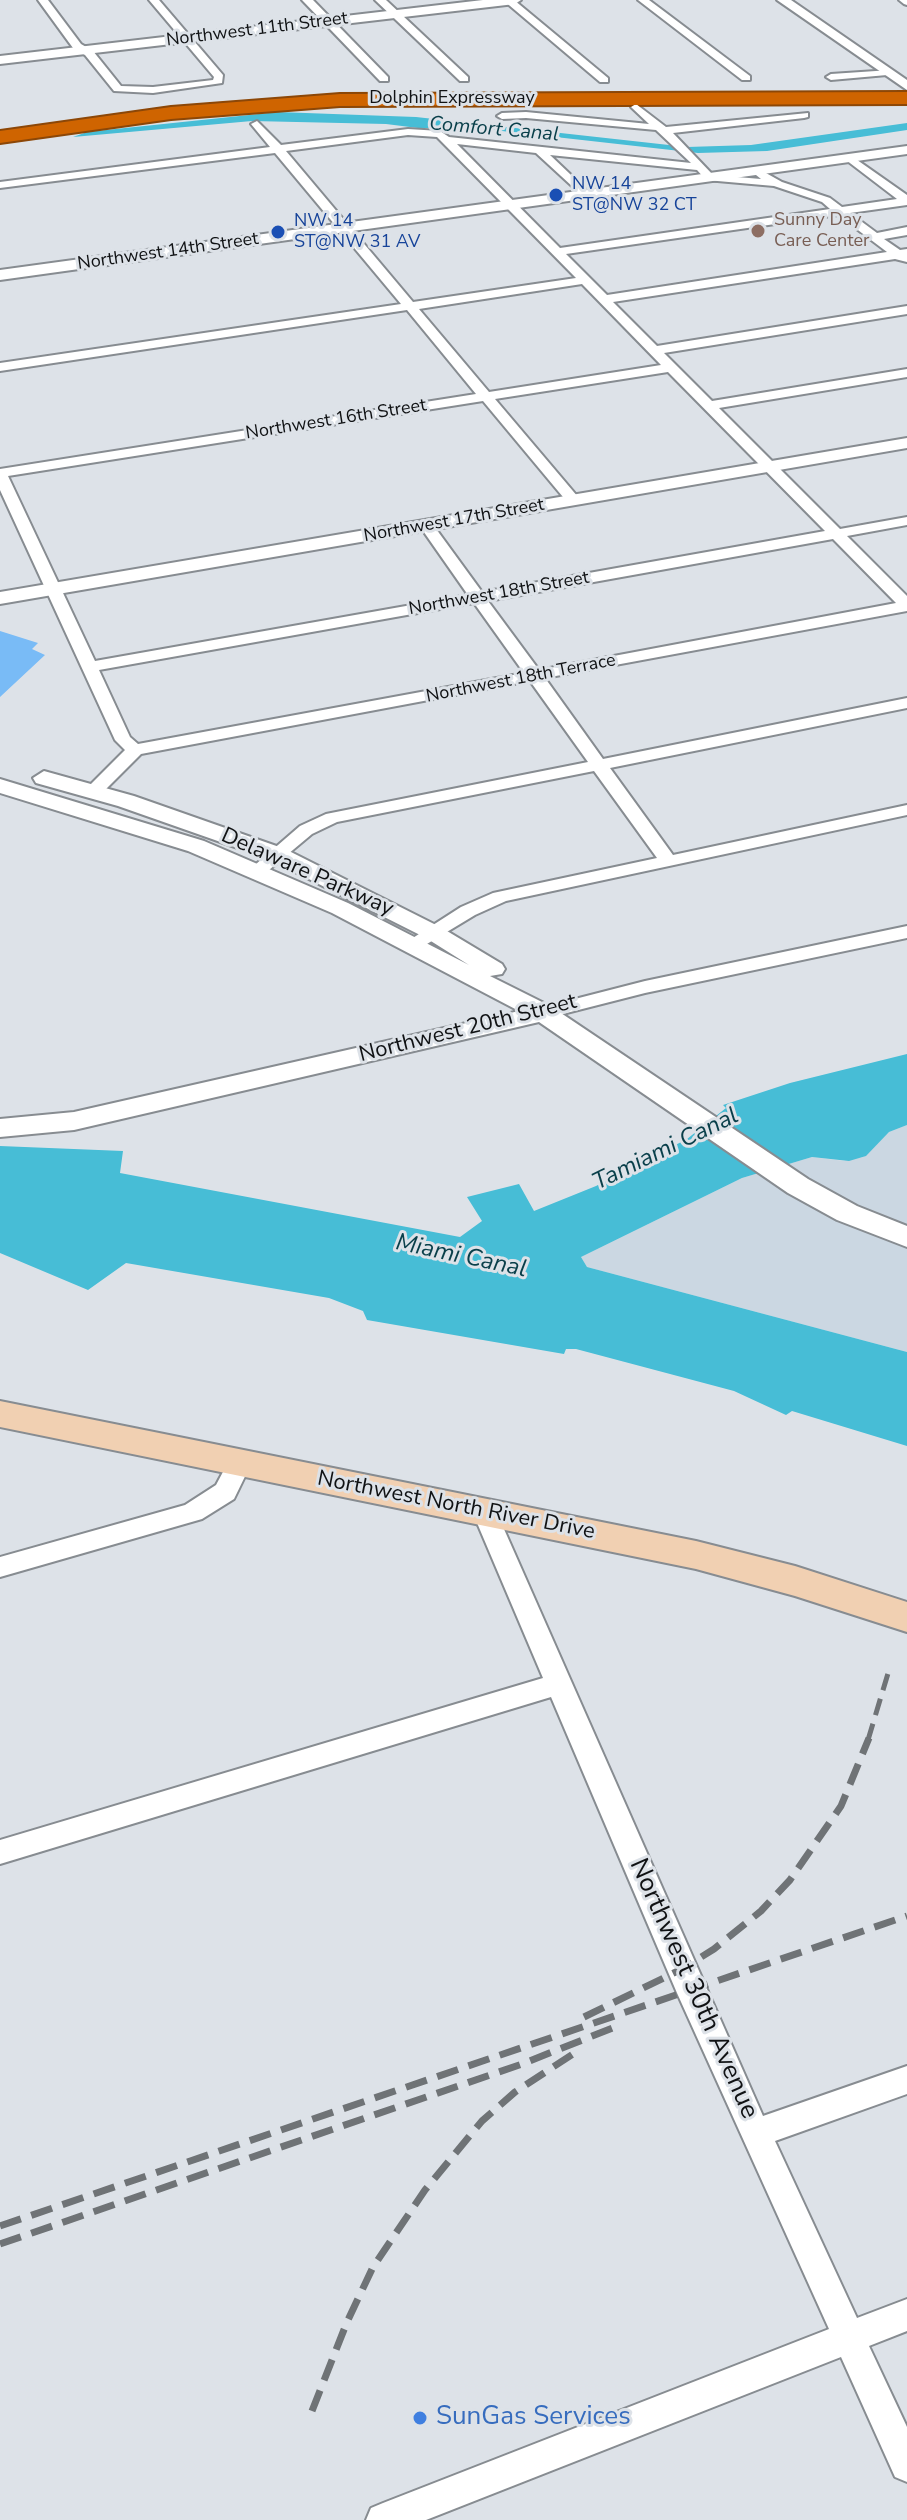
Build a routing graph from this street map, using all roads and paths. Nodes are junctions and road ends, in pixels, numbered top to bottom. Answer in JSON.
{"nodes":[{"id":1,"x":43,"y":0,"type":"edge"},
{"id":2,"x":154,"y":0,"type":"edge"},
{"id":3,"x":307,"y":0,"type":"edge"},
{"id":4,"x":380,"y":0,"type":"edge"},
{"id":5,"x":511,"y":0,"type":"edge"},
{"id":6,"x":643,"y":0,"type":"edge"},
{"id":7,"x":783,"y":0,"type":"edge"},
{"id":8,"x":394,"y":14,"type":"junction"},
{"id":9,"x":328,"y":21,"type":"junction"},
{"id":10,"x":186,"y":38,"type":"junction"},
{"id":11,"x":83,"y":50,"type":"junction"},
{"id":12,"x":0,"y":60,"type":"edge"},
{"id":13,"x":831,"y":77,"type":"dead end"},
{"id":14,"x":746,"y":78,"type":"dead end"},
{"id":15,"x":384,"y":79,"type":"dead end"},
{"id":16,"x":464,"y":79,"type":"dead end"},
{"id":17,"x":604,"y":80,"type":"dead end"},
{"id":18,"x":899,"y":91,"type":"edge"},
{"id":19,"x":493,"y":107,"type":"dead end"},
{"id":20,"x":636,"y":107,"type":"dead end"},
{"id":21,"x":804,"y":115,"type":"dead end"},
{"id":22,"x":502,"y":116,"type":"junction"},
{"id":23,"x":257,"y":124,"type":"dead end"},
{"id":24,"x":0,"y":125,"type":"edge"},
{"id":25,"x":513,"y":127,"type":"dead end"},
{"id":26,"x":662,"y":129,"type":"junction"},
{"id":27,"x":0,"y":137,"type":"edge"},
{"id":28,"x":524,"y":137,"type":"dead end"},
{"id":29,"x":452,"y":145,"type":"junction"},
{"id":30,"x":280,"y":150,"type":"junction"},
{"id":31,"x":540,"y":150,"type":"junction"},
{"id":32,"x":907,"y":150,"type":"edge"},
{"id":33,"x":850,"y":158,"type":"junction"},
{"id":34,"x":757,"y":171,"type":"junction"},
{"id":35,"x":704,"y":172,"type":"junction"},
{"id":36,"x":778,"y":184,"type":"junction"},
{"id":37,"x":0,"y":185,"type":"edge"},
{"id":38,"x":586,"y":195,"type":"junction"},
{"id":39,"x":907,"y":201,"type":"edge"},
{"id":40,"x":511,"y":205,"type":"junction"},
{"id":41,"x":841,"y":211,"type":"junction"},
{"id":42,"x":345,"y":227,"type":"junction"},
{"id":43,"x":906,"y":236,"type":"edge"},
{"id":44,"x":875,"y":237,"type":"junction"},
{"id":45,"x":557,"y":252,"type":"junction"},
{"id":46,"x":904,"y":257,"type":"edge"},
{"id":47,"x":0,"y":275,"type":"edge"},
{"id":48,"x":586,"y":280,"type":"junction"},
{"id":49,"x":605,"y":299,"type":"junction"},
{"id":50,"x":410,"y":307,"type":"junction"},
{"id":51,"x":907,"y":310,"type":"edge"},
{"id":52,"x":656,"y":350,"type":"junction"},
{"id":53,"x":0,"y":367,"type":"edge"},
{"id":54,"x":672,"y":367,"type":"junction"},
{"id":55,"x":907,"y":373,"type":"edge"},
{"id":56,"x":486,"y":396,"type":"junction"},
{"id":57,"x":711,"y":405,"type":"junction"},
{"id":58,"x":907,"y":443,"type":"edge"},
{"id":59,"x":770,"y":467,"type":"junction"},
{"id":60,"x":0,"y":474,"type":"edge"},
{"id":61,"x":573,"y":500,"type":"junction"},
{"id":62,"x":907,"y":521,"type":"edge"},
{"id":63,"x":426,"y":525,"type":"junction"},
{"id":64,"x":837,"y":533,"type":"junction"},
{"id":65,"x":54,"y":589,"type":"junction"},
{"id":66,"x":479,"y":597,"type":"junction"},
{"id":67,"x":0,"y":598,"type":"edge"},
{"id":68,"x":907,"y":606,"type":"edge"},
{"id":69,"x":91,"y":667,"type":"junction"},
{"id":70,"x":536,"y":676,"type":"junction"},
{"id":71,"x":907,"y":703,"type":"edge"},
{"id":72,"x":135,"y":750,"type":"junction"},
{"id":73,"x":600,"y":764,"type":"junction"},
{"id":74,"x":0,"y":766,"type":"edge"},
{"id":75,"x":0,"y":786,"type":"edge"},
{"id":76,"x":94,"y":791,"type":"junction"},
{"id":77,"x":907,"y":810,"type":"edge"},
{"id":78,"x":277,"y":854,"type":"junction"},
{"id":79,"x":668,"y":861,"type":"junction"},
{"id":80,"x":257,"y":871,"type":"junction"},
{"id":81,"x":907,"y":932,"type":"edge"},
{"id":82,"x":434,"y":933,"type":"junction"},
{"id":83,"x":412,"y":947,"type":"junction"},
{"id":84,"x":438,"y":961,"type":"junction"},
{"id":85,"x":543,"y":1013,"type":"junction"},
{"id":86,"x":472,"y":1030,"type":"junction"},
{"id":87,"x":0,"y":1128,"type":"edge"},
{"id":88,"x":907,"y":1237,"type":"edge"},
{"id":89,"x":0,"y":1414,"type":"edge"},
{"id":90,"x":240,"y":1462,"type":"junction"},
{"id":91,"x":484,"y":1511,"type":"junction"},
{"id":92,"x":0,"y":1567,"type":"edge"},
{"id":93,"x":907,"y":1617,"type":"edge"},
{"id":94,"x":559,"y":1684,"type":"junction"},
{"id":95,"x":0,"y":1852,"type":"edge"},
{"id":96,"x":907,"y":2080,"type":"edge"},
{"id":97,"x":757,"y":2133,"type":"junction"},
{"id":98,"x":907,"y":2315,"type":"edge"},
{"id":99,"x":848,"y":2337,"type":"junction"},
{"id":100,"x":907,"y":2465,"type":"edge"},
{"id":101,"x":383,"y":2520,"type":"edge"}],
"edges":[{"from":1,"to":11,"type":"street"},
{"from":2,"to":10,"type":"street"},
{"from":3,"to":9,"type":"street"},
{"from":4,"to":8,"type":"street"},
{"from":5,"to":8,"type":"street","name":"Northwest 11th Street"},
{"from":5,"to":17,"type":"street"},
{"from":6,"to":14,"type":"street"},
{"from":7,"to":18,"type":"street"},
{"from":8,"to":9,"type":"street","name":"Northwest 11th Street"},
{"from":8,"to":16,"type":"street"},
{"from":9,"to":10,"type":"street","name":"Northwest 11th Street"},
{"from":9,"to":15,"type":"street"},
{"from":10,"to":11,"type":"street","name":"Northwest 11th Street"},
{"from":10,"to":11,"type":"street"},
{"from":11,"to":12,"type":"street","name":"Northwest 11th Street"},
{"from":13,"to":18,"type":"street"},
{"from":18,"to":24,"type":"highway","name":"Dolphin Expressway"},
{"from":18,"to":27,"type":"highway","name":"Dolphin Expressway"},
{"from":19,"to":22,"type":"street"},
{"from":20,"to":26,"type":"street"},
{"from":21,"to":26,"type":"street"},
{"from":22,"to":25,"type":"street"},
{"from":22,"to":26,"type":"street"},
{"from":23,"to":30,"type":"street"},
{"from":26,"to":35,"type":"street"},
{"from":28,"to":31,"type":"street"},
{"from":29,"to":30,"type":"street"},
{"from":29,"to":31,"type":"street"},
{"from":29,"to":40,"type":"street"},
{"from":30,"to":37,"type":"street"},
{"from":30,"to":42,"type":"street"},
{"from":31,"to":35,"type":"street"},
{"from":31,"to":38,"type":"street"},
{"from":32,"to":33,"type":"street","name":"Northwest 14th Street"},
{"from":33,"to":34,"type":"street","name":"Northwest 14th Street"},
{"from":33,"to":39,"type":"street"},
{"from":34,"to":35,"type":"street","name":"Northwest 14th Street"},
{"from":34,"to":36,"type":"street"},
{"from":35,"to":36,"type":"street"},
{"from":35,"to":38,"type":"street","name":"Northwest 14th Street"},
{"from":36,"to":41,"type":"street"},
{"from":38,"to":40,"type":"street","name":"Northwest 14th Street"},
{"from":39,"to":41,"type":"street"},
{"from":40,"to":42,"type":"street","name":"Northwest 14th Street"},
{"from":40,"to":45,"type":"street"},
{"from":41,"to":44,"type":"street"},
{"from":41,"to":45,"type":"street"},
{"from":42,"to":47,"type":"street","name":"Northwest 14th Street"},
{"from":42,"to":50,"type":"street"},
{"from":43,"to":44,"type":"street"},
{"from":44,"to":46,"type":"street"},
{"from":45,"to":48,"type":"street"},
{"from":46,"to":49,"type":"street"},
{"from":48,"to":49,"type":"street"},
{"from":48,"to":50,"type":"street"},
{"from":49,"to":52,"type":"street"},
{"from":50,"to":53,"type":"street"},
{"from":50,"to":56,"type":"street"},
{"from":51,"to":52,"type":"street"},
{"from":52,"to":54,"type":"street"},
{"from":54,"to":56,"type":"street","name":"Northwest 16th Street"},
{"from":54,"to":57,"type":"street"},
{"from":55,"to":57,"type":"street"},
{"from":56,"to":60,"type":"street","name":"Northwest 16th Street"},
{"from":56,"to":61,"type":"street"},
{"from":57,"to":59,"type":"street"},
{"from":58,"to":59,"type":"street","name":"Northwest 17th Street"},
{"from":59,"to":61,"type":"street","name":"Northwest 17th Street"},
{"from":59,"to":64,"type":"street"},
{"from":60,"to":65,"type":"street"},
{"from":61,"to":63,"type":"street","name":"Northwest 17th Street"},
{"from":62,"to":64,"type":"street","name":"Northwest 18th Street"},
{"from":63,"to":65,"type":"street","name":"Northwest 17th Street"},
{"from":63,"to":66,"type":"street"},
{"from":64,"to":66,"type":"street","name":"Northwest 18th Street"},
{"from":64,"to":68,"type":"street"},
{"from":65,"to":67,"type":"street","name":"Northwest 17th Street"},
{"from":65,"to":69,"type":"street"},
{"from":66,"to":69,"type":"street","name":"Northwest 18th Street"},
{"from":66,"to":70,"type":"street"},
{"from":68,"to":70,"type":"street","name":"Northwest 18th Terrace"},
{"from":69,"to":72,"type":"street"},
{"from":70,"to":72,"type":"street","name":"Northwest 18th Terrace"},
{"from":70,"to":73,"type":"street"},
{"from":71,"to":73,"type":"street"},
{"from":72,"to":76,"type":"street"},
{"from":73,"to":78,"type":"street"},
{"from":73,"to":79,"type":"street"},
{"from":74,"to":76,"type":"street","name":"Delaware Parkway"},
{"from":75,"to":80,"type":"street","name":"Delaware Parkway"},
{"from":76,"to":78,"type":"street","name":"Delaware Parkway"},
{"from":77,"to":79,"type":"street"},
{"from":78,"to":80,"type":"street"},
{"from":78,"to":82,"type":"street","name":"Delaware Parkway"},
{"from":79,"to":82,"type":"street"},
{"from":80,"to":83,"type":"street","name":"Delaware Parkway"},
{"from":81,"to":85,"type":"street","name":"Northwest 20th Street"},
{"from":82,"to":83,"type":"street"},
{"from":82,"to":85,"type":"street","name":"Delaware Parkway"},
{"from":83,"to":84,"type":"street","name":"Delaware Parkway"},
{"from":84,"to":85,"type":"street","name":"Delaware Parkway"},
{"from":84,"to":86,"type":"street"},
{"from":85,"to":86,"type":"street","name":"Northwest 20th Street"},
{"from":85,"to":88,"type":"street","name":"Delaware Parkway"},
{"from":86,"to":87,"type":"street","name":"Northwest 20th Street"},
{"from":89,"to":90,"type":"main road","name":"Northwest North River Drive"},
{"from":90,"to":91,"type":"main road","name":"Northwest North River Drive"},
{"from":90,"to":92,"type":"street"},
{"from":91,"to":93,"type":"main road","name":"Northwest North River Drive"},
{"from":91,"to":94,"type":"street","name":"Northwest 30th Avenue"},
{"from":94,"to":95,"type":"street"},
{"from":94,"to":97,"type":"street","name":"Northwest 30th Avenue"},
{"from":96,"to":97,"type":"street"},
{"from":97,"to":99,"type":"street","name":"Northwest 30th Avenue"},
{"from":98,"to":99,"type":"street"},
{"from":99,"to":100,"type":"street","name":"Northwest 30th Avenue"},
{"from":99,"to":101,"type":"street"}]}
